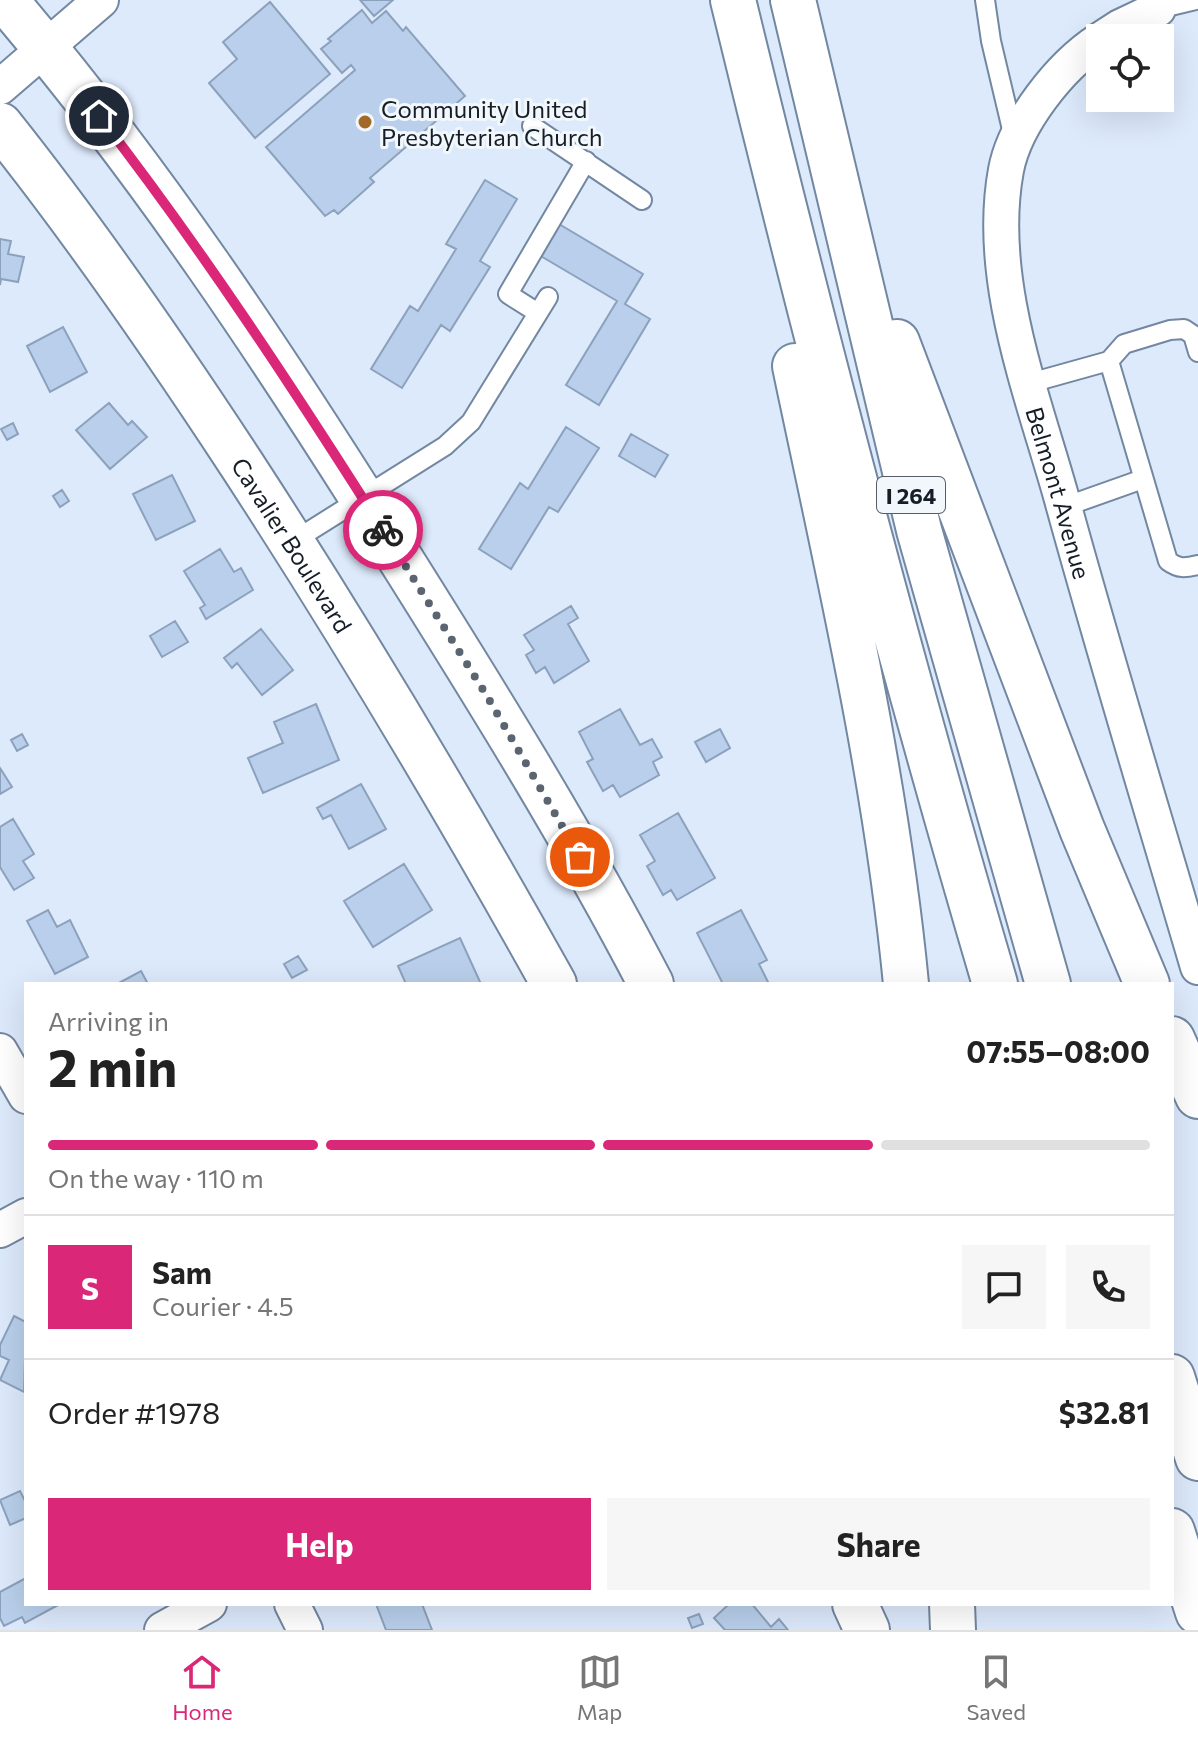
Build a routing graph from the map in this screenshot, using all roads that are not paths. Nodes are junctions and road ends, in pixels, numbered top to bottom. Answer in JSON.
{"nodes":[{"id":1,"x":5,"y":0,"type":"edge"},
{"id":2,"x":101,"y":0,"type":"edge"},
{"id":3,"x":733,"y":0,"type":"edge"},
{"id":4,"x":793,"y":0,"type":"edge"},
{"id":5,"x":985,"y":0,"type":"edge"},
{"id":6,"x":1196,"y":0,"type":"edge"},
{"id":7,"x":1158,"y":9,"type":"joint"},
{"id":8,"x":1126,"y":24,"type":"edge"},
{"id":9,"x":46,"y":47,"type":"junction"},
{"id":10,"x":1086,"y":53,"type":"edge"},
{"id":11,"x":0,"y":87,"type":"edge"},
{"id":12,"x":755,"y":91,"type":"junction"},
{"id":13,"x":0,"y":125,"type":"edge"},
{"id":14,"x":532,"y":126,"type":"dead end"},
{"id":15,"x":1015,"y":144,"type":"junction"},
{"id":16,"x":586,"y":161,"type":"junction"},
{"id":17,"x":642,"y":200,"type":"dead end"},
{"id":18,"x":849,"y":234,"type":"junction"},
{"id":19,"x":1198,"y":352,"type":"edge"},
{"id":20,"x":1109,"y":361,"type":"junction"},
{"id":21,"x":1030,"y":383,"type":"junction"},
{"id":22,"x":1143,"y":479,"type":"junction"},
{"id":23,"x":362,"y":498,"type":"junction"},
{"id":24,"x":1064,"y":507,"type":"junction"},
{"id":25,"x":292,"y":542,"type":"junction"},
{"id":26,"x":1198,"y":565,"type":"edge"},
{"id":27,"x":1198,"y":967,"type":"edge"},
{"id":28,"x":553,"y":982,"type":"edge"},
{"id":29,"x":650,"y":982,"type":"edge"},
{"id":30,"x":906,"y":982,"type":"edge"},
{"id":31,"x":994,"y":982,"type":"edge"},
{"id":32,"x":1047,"y":982,"type":"edge"},
{"id":33,"x":1146,"y":982,"type":"edge"},
{"id":34,"x":1174,"y":1043,"type":"edge"},
{"id":35,"x":0,"y":1051,"type":"edge"},
{"id":36,"x":24,"y":1093,"type":"edge"},
{"id":37,"x":1198,"y":1096,"type":"edge"},
{"id":38,"x":24,"y":1217,"type":"edge"},
{"id":39,"x":0,"y":1230,"type":"edge"},
{"id":40,"x":1174,"y":1383,"type":"edge"},
{"id":41,"x":1198,"y":1458,"type":"edge"},
{"id":42,"x":1174,"y":1537,"type":"edge"},
{"id":43,"x":205,"y":1606,"type":"edge"},
{"id":44,"x":293,"y":1606,"type":"edge"},
{"id":45,"x":952,"y":1606,"type":"edge"},
{"id":46,"x":1198,"y":1612,"type":"edge"},
{"id":47,"x":162,"y":1630,"type":"edge"},
{"id":48,"x":305,"y":1630,"type":"edge"},
{"id":49,"x":953,"y":1630,"type":"edge"}],
"edges":[{"from":1,"to":9,"type":"main road"},
{"from":2,"to":9,"type":"street"},
{"from":3,"to":12,"type":"main road","number":"I 264"},
{"from":4,"to":18,"type":"main road","number":"I 264"},
{"from":5,"to":15,"type":"lane"},
{"from":6,"to":7,"type":"lane"},
{"from":7,"to":8,"type":"street","name":"Belmont Avenue"},
{"from":9,"to":11,"type":"street"},
{"from":9,"to":23,"type":"main road"},
{"from":10,"to":15,"type":"street","name":"Belmont Avenue"},
{"from":12,"to":30,"type":"main road"},
{"from":12,"to":31,"type":"main road","number":"I 264"},
{"from":13,"to":25,"type":"main road","name":"Cavalier Boulevard"},
{"from":14,"to":16,"type":"lane"},
{"from":15,"to":21,"type":"street","name":"Belmont Avenue"},
{"from":16,"to":17,"type":"lane"},
{"from":16,"to":23,"type":"lane"},
{"from":18,"to":32,"type":"main road","number":"I 264"},
{"from":18,"to":33,"type":"main road"},
{"from":19,"to":20,"type":"lane"},
{"from":20,"to":21,"type":"lane"},
{"from":20,"to":22,"type":"lane"},
{"from":21,"to":24,"type":"street","name":"Belmont Avenue"},
{"from":22,"to":24,"type":"lane"},
{"from":22,"to":26,"type":"lane"},
{"from":23,"to":25,"type":"lane"},
{"from":23,"to":29,"type":"main road"},
{"from":24,"to":27,"type":"street","name":"Belmont Avenue"},
{"from":25,"to":28,"type":"main road","name":"Cavalier Boulevard"},
{"from":34,"to":37,"type":"main road"},
{"from":35,"to":36,"type":"street"},
{"from":38,"to":39,"type":"street"},
{"from":40,"to":41,"type":"main road"},
{"from":42,"to":46,"type":"main road"},
{"from":43,"to":47,"type":"street"},
{"from":44,"to":48,"type":"street"},
{"from":45,"to":49,"type":"main road"}]}
